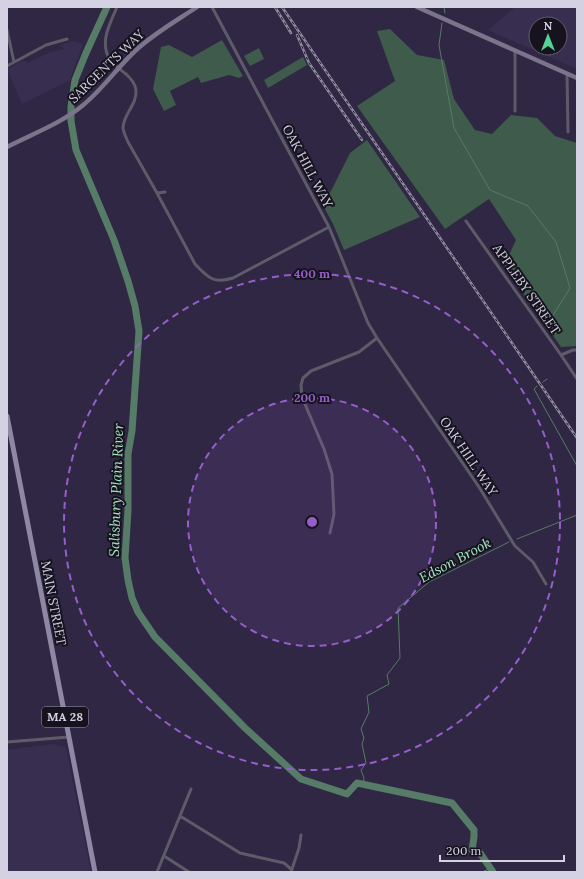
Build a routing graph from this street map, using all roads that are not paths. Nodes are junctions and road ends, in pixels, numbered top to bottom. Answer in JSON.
{"nodes":[{"id":1,"x":117,"y":7,"type":"edge"},
{"id":2,"x":197,"y":7,"type":"edge"},
{"id":3,"x":212,"y":7,"type":"edge"},
{"id":4,"x":417,"y":7,"type":"edge"},
{"id":5,"x":7,"y":30,"type":"edge"},
{"id":6,"x":67,"y":39,"type":"dead end"},
{"id":7,"x":515,"y":50,"type":"junction"},
{"id":8,"x":14,"y":62,"type":"junction"},
{"id":9,"x":7,"y":66,"type":"edge"},
{"id":10,"x":119,"y":68,"type":"junction"},
{"id":11,"x":567,"y":74,"type":"junction"},
{"id":12,"x":577,"y":78,"type":"edge"},
{"id":13,"x":515,"y":111,"type":"dead end"},
{"id":14,"x":568,"y":132,"type":"dead end"},
{"id":15,"x":7,"y":147,"type":"edge"},
{"id":16,"x":165,"y":192,"type":"dead end"},
{"id":17,"x":157,"y":193,"type":"junction"},
{"id":18,"x":466,"y":221,"type":"dead end"},
{"id":19,"x":329,"y":227,"type":"junction"},
{"id":20,"x":377,"y":338,"type":"junction"},
{"id":21,"x":577,"y":350,"type":"edge"},
{"id":22,"x":561,"y":355,"type":"junction"},
{"id":23,"x":577,"y":379,"type":"edge"},
{"id":24,"x":7,"y":416,"type":"edge"},
{"id":25,"x":330,"y":533,"type":"dead end"},
{"id":26,"x":546,"y":584,"type":"dead end"},
{"id":27,"x":69,"y":737,"type":"junction"},
{"id":28,"x":7,"y":742,"type":"edge"},
{"id":29,"x":191,"y":789,"type":"dead end"},
{"id":30,"x":180,"y":816,"type":"junction"},
{"id":31,"x":301,"y":835,"type":"dead end"},
{"id":32,"x":164,"y":856,"type":"junction"},
{"id":33,"x":291,"y":870,"type":"edge"},
{"id":34,"x":95,"y":872,"type":"edge"},
{"id":35,"x":157,"y":872,"type":"edge"},
{"id":36,"x":189,"y":872,"type":"edge"}],
"edges":[{"from":1,"to":10,"type":"street"},
{"from":2,"to":10,"type":"main road","name":"SARGENTS WAY"},
{"from":3,"to":19,"type":"street","name":"OAK HILL WAY"},
{"from":4,"to":7,"type":"main road"},
{"from":5,"to":8,"type":"street"},
{"from":6,"to":8,"type":"street"},
{"from":7,"to":11,"type":"main road"},
{"from":7,"to":13,"type":"street"},
{"from":8,"to":9,"type":"street"},
{"from":10,"to":15,"type":"main road","name":"SARGENTS WAY"},
{"from":10,"to":17,"type":"street"},
{"from":11,"to":12,"type":"main road"},
{"from":11,"to":14,"type":"street"},
{"from":16,"to":17,"type":"street"},
{"from":17,"to":19,"type":"street"},
{"from":18,"to":22,"type":"street","name":"APPLEBY STREET"},
{"from":19,"to":20,"type":"street","name":"OAK HILL WAY"},
{"from":20,"to":25,"type":"street"},
{"from":20,"to":26,"type":"street","name":"OAK HILL WAY"},
{"from":21,"to":22,"type":"street"},
{"from":22,"to":23,"type":"street","name":"APPLEBY STREET"},
{"from":24,"to":27,"type":"main road","name":"MAIN STREET","number":"MA 28"},
{"from":27,"to":28,"type":"street"},
{"from":27,"to":34,"type":"main road","name":"MAIN STREET","number":"MA 28"},
{"from":29,"to":30,"type":"street"},
{"from":30,"to":32,"type":"street"},
{"from":30,"to":33,"type":"street"},
{"from":31,"to":33,"type":"street"},
{"from":32,"to":35,"type":"street"},
{"from":32,"to":36,"type":"street"}]}
